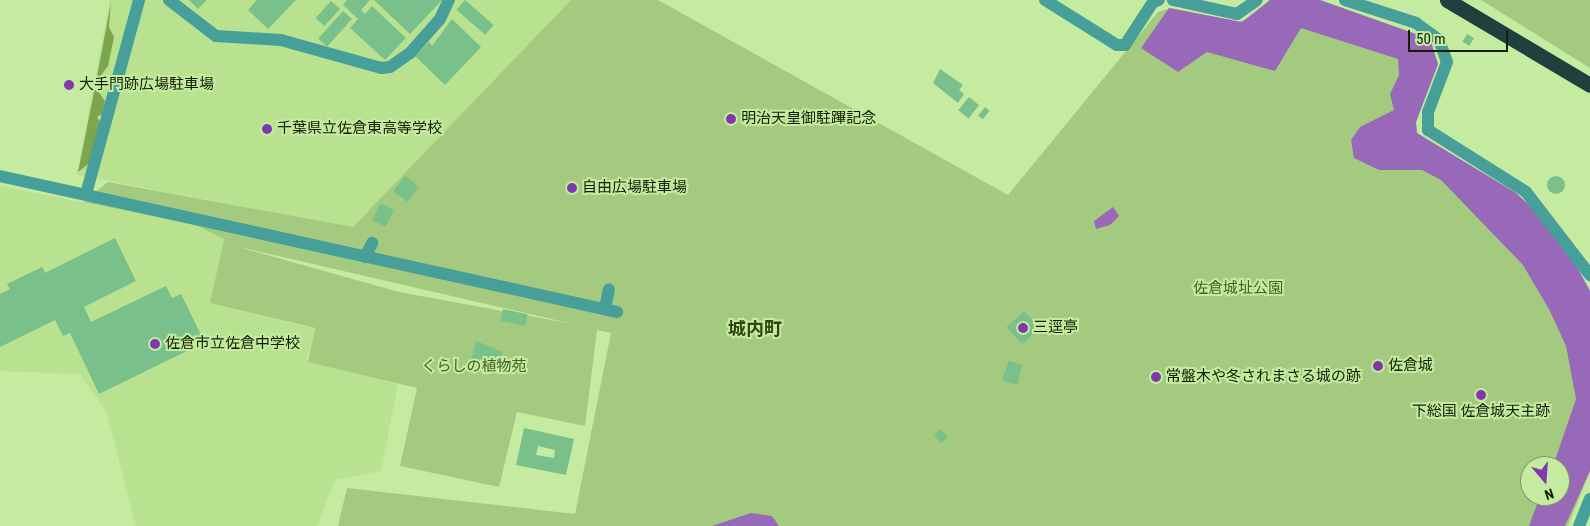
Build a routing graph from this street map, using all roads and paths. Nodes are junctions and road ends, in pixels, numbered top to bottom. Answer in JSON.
{"nodes":[{"id":1,"x":139,"y":0,"type":"edge"},
{"id":2,"x":169,"y":0,"type":"edge"},
{"id":3,"x":448,"y":0,"type":"edge"},
{"id":4,"x":1045,"y":0,"type":"edge"},
{"id":5,"x":1159,"y":0,"type":"edge"},
{"id":6,"x":1173,"y":0,"type":"edge"},
{"id":7,"x":1257,"y":0,"type":"edge"},
{"id":8,"x":1345,"y":0,"type":"edge"},
{"id":9,"x":1447,"y":0,"type":"edge"},
{"id":10,"x":1590,"y":85,"type":"edge"},
{"id":11,"x":0,"y":176,"type":"edge"},
{"id":12,"x":86,"y":194,"type":"junction"},
{"id":13,"x":372,"y":242,"type":"dead end"},
{"id":14,"x":365,"y":257,"type":"junction"},
{"id":15,"x":1590,"y":275,"type":"edge"},
{"id":16,"x":609,"y":289,"type":"dead end"},
{"id":17,"x":1590,"y":499,"type":"edge"},
{"id":18,"x":1580,"y":526,"type":"edge"}],
"edges":[{"from":1,"to":12,"type":"street"},
{"from":2,"to":3,"type":"street"},
{"from":4,"to":5,"type":"street"},
{"from":6,"to":7,"type":"street"},
{"from":8,"to":15,"type":"street"},
{"from":9,"to":10,"type":"highway"},
{"from":11,"to":12,"type":"street"},
{"from":12,"to":14,"type":"street"},
{"from":13,"to":14,"type":"street"},
{"from":14,"to":16,"type":"street"},
{"from":17,"to":18,"type":"street"}]}
